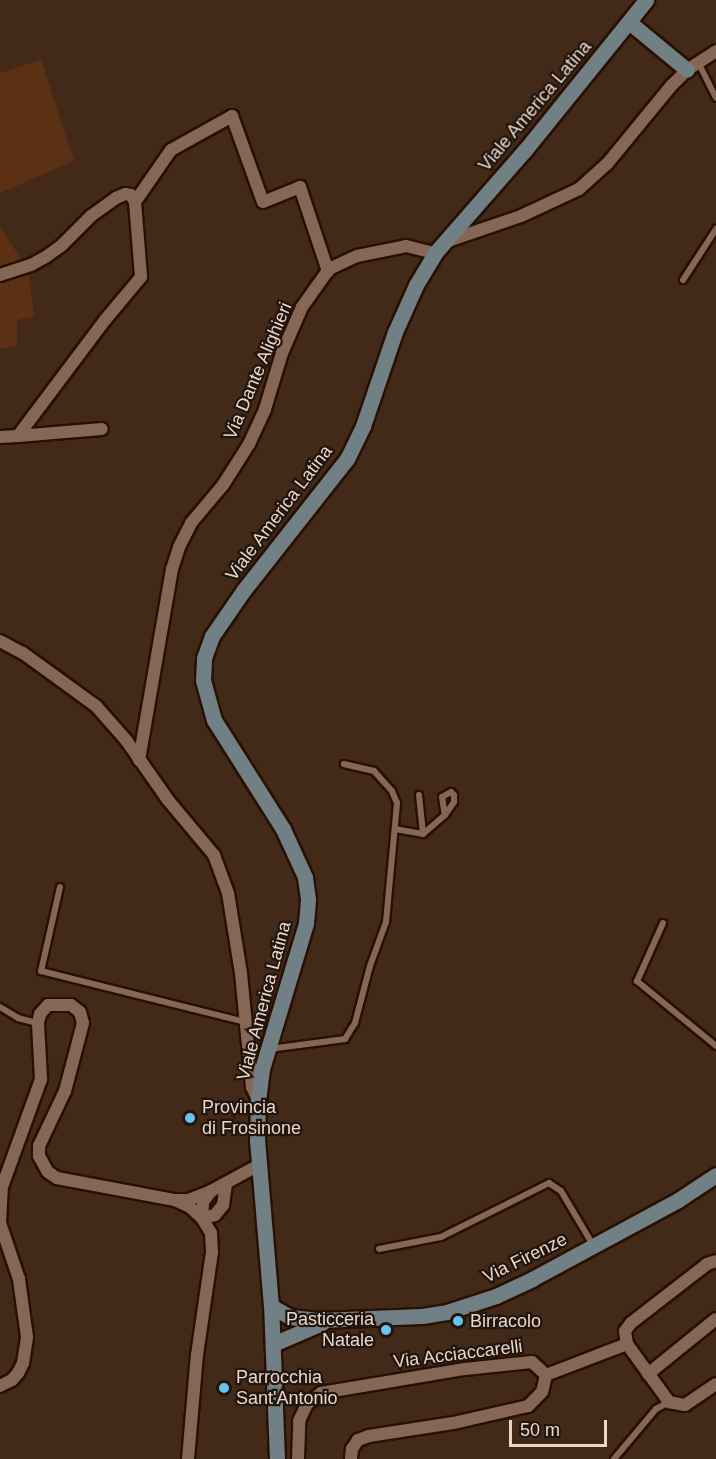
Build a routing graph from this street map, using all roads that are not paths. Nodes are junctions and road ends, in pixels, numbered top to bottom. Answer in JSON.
{"nodes":[{"id":1,"x":636,"y":8,"type":"edge"},
{"id":2,"x":716,"y":51,"type":"edge"},
{"id":3,"x":692,"y":66,"type":"junction"},
{"id":4,"x":716,"y":98,"type":"edge"},
{"id":5,"x":135,"y":202,"type":"junction"},
{"id":6,"x":716,"y":229,"type":"edge"},
{"id":7,"x":439,"y":248,"type":"junction"},
{"id":8,"x":328,"y":271,"type":"junction"},
{"id":9,"x":0,"y":275,"type":"edge"},
{"id":10,"x":683,"y":280,"type":"dead end"},
{"id":11,"x":102,"y":429,"type":"dead end"},
{"id":12,"x":18,"y":436,"type":"junction"},
{"id":13,"x":0,"y":437,"type":"edge"},
{"id":14,"x":0,"y":641,"type":"edge"},
{"id":15,"x":140,"y":760,"type":"junction"},
{"id":16,"x":344,"y":764,"type":"dead end"},
{"id":17,"x":419,"y":795,"type":"dead end"},
{"id":18,"x":445,"y":815,"type":"dead end"},
{"id":19,"x":395,"y":829,"type":"junction"},
{"id":20,"x":423,"y":834,"type":"junction"},
{"id":21,"x":60,"y":887,"type":"dead end"},
{"id":22,"x":663,"y":924,"type":"dead end"},
{"id":23,"x":0,"y":1007,"type":"edge"},
{"id":24,"x":244,"y":1022,"type":"junction"},
{"id":25,"x":38,"y":1023,"type":"junction"},
{"id":26,"x":716,"y":1046,"type":"edge"},
{"id":27,"x":268,"y":1049,"type":"junction"},
{"id":28,"x":258,"y":1101,"type":"junction"},
{"id":29,"x":259,"y":1165,"type":"junction"},
{"id":30,"x":716,"y":1175,"type":"edge"},
{"id":31,"x":226,"y":1184,"type":"junction"},
{"id":32,"x":211,"y":1191,"type":"junction"},
{"id":33,"x":175,"y":1200,"type":"junction"},
{"id":34,"x":202,"y":1218,"type":"junction"},
{"id":35,"x":593,"y":1245,"type":"junction"},
{"id":36,"x":379,"y":1249,"type":"dead end"},
{"id":37,"x":716,"y":1261,"type":"edge"},
{"id":38,"x":271,"y":1306,"type":"junction"},
{"id":39,"x":334,"y":1319,"type":"junction"},
{"id":40,"x":716,"y":1319,"type":"edge"},
{"id":41,"x":273,"y":1344,"type":"junction"},
{"id":42,"x":627,"y":1344,"type":"junction"},
{"id":43,"x":648,"y":1374,"type":"junction"},
{"id":44,"x":546,"y":1375,"type":"junction"},
{"id":45,"x":716,"y":1384,"type":"edge"},
{"id":46,"x":0,"y":1386,"type":"edge"},
{"id":47,"x":669,"y":1402,"type":"junction"},
{"id":48,"x":188,"y":1459,"type":"edge"},
{"id":49,"x":277,"y":1459,"type":"edge"},
{"id":50,"x":298,"y":1459,"type":"edge"},
{"id":51,"x":351,"y":1459,"type":"edge"},
{"id":52,"x":614,"y":1459,"type":"edge"}],
"edges":[{"from":1,"to":3,"type":"main road"},
{"from":1,"to":7,"type":"main road","name":"Viale America Latina"},
{"from":2,"to":3,"type":"street"},
{"from":3,"to":4,"type":"lane"},
{"from":3,"to":7,"type":"street"},
{"from":5,"to":8,"type":"street"},
{"from":5,"to":9,"type":"street"},
{"from":5,"to":12,"type":"street"},
{"from":6,"to":10,"type":"lane"},
{"from":7,"to":8,"type":"street","name":"Via Dante Alighieri"},
{"from":7,"to":27,"type":"main road","name":"Viale America Latina"},
{"from":8,"to":15,"type":"street","name":"Via Dante Alighieri"},
{"from":11,"to":12,"type":"street"},
{"from":12,"to":13,"type":"street"},
{"from":14,"to":15,"type":"street"},
{"from":15,"to":24,"type":"street"},
{"from":16,"to":19,"type":"lane"},
{"from":17,"to":20,"type":"lane"},
{"from":18,"to":20,"type":"lane"},
{"from":19,"to":20,"type":"lane"},
{"from":19,"to":27,"type":"lane"},
{"from":21,"to":24,"type":"lane"},
{"from":22,"to":26,"type":"lane"},
{"from":23,"to":25,"type":"lane"},
{"from":24,"to":28,"type":"street"},
{"from":25,"to":33,"type":"street"},
{"from":25,"to":46,"type":"street"},
{"from":27,"to":28,"type":"main road","name":"Viale America Latina"},
{"from":28,"to":29,"type":"main road","name":"Viale America Latina"},
{"from":29,"to":31,"type":"street"},
{"from":29,"to":38,"type":"main road","name":"Viale America Latina"},
{"from":30,"to":35,"type":"main road","name":"Via Firenze"},
{"from":31,"to":32,"type":"street"},
{"from":31,"to":34,"type":"street"},
{"from":32,"to":33,"type":"street"},
{"from":32,"to":34,"type":"street"},
{"from":33,"to":34,"type":"street"},
{"from":34,"to":48,"type":"street"},
{"from":35,"to":36,"type":"lane"},
{"from":35,"to":39,"type":"main road","name":"Via Firenze"},
{"from":37,"to":42,"type":"street"},
{"from":38,"to":39,"type":"main road","name":"Via Firenze"},
{"from":38,"to":41,"type":"main road","name":"Viale America Latina"},
{"from":39,"to":41,"type":"main road"},
{"from":40,"to":43,"type":"street"},
{"from":41,"to":49,"type":"main road","name":"Viale America Latina"},
{"from":42,"to":43,"type":"street"},
{"from":42,"to":44,"type":"street"},
{"from":43,"to":47,"type":"street"},
{"from":44,"to":50,"type":"street","name":"Via Acciaccarelli"},
{"from":44,"to":51,"type":"street"},
{"from":45,"to":47,"type":"street"},
{"from":47,"to":52,"type":"lane"}]}
